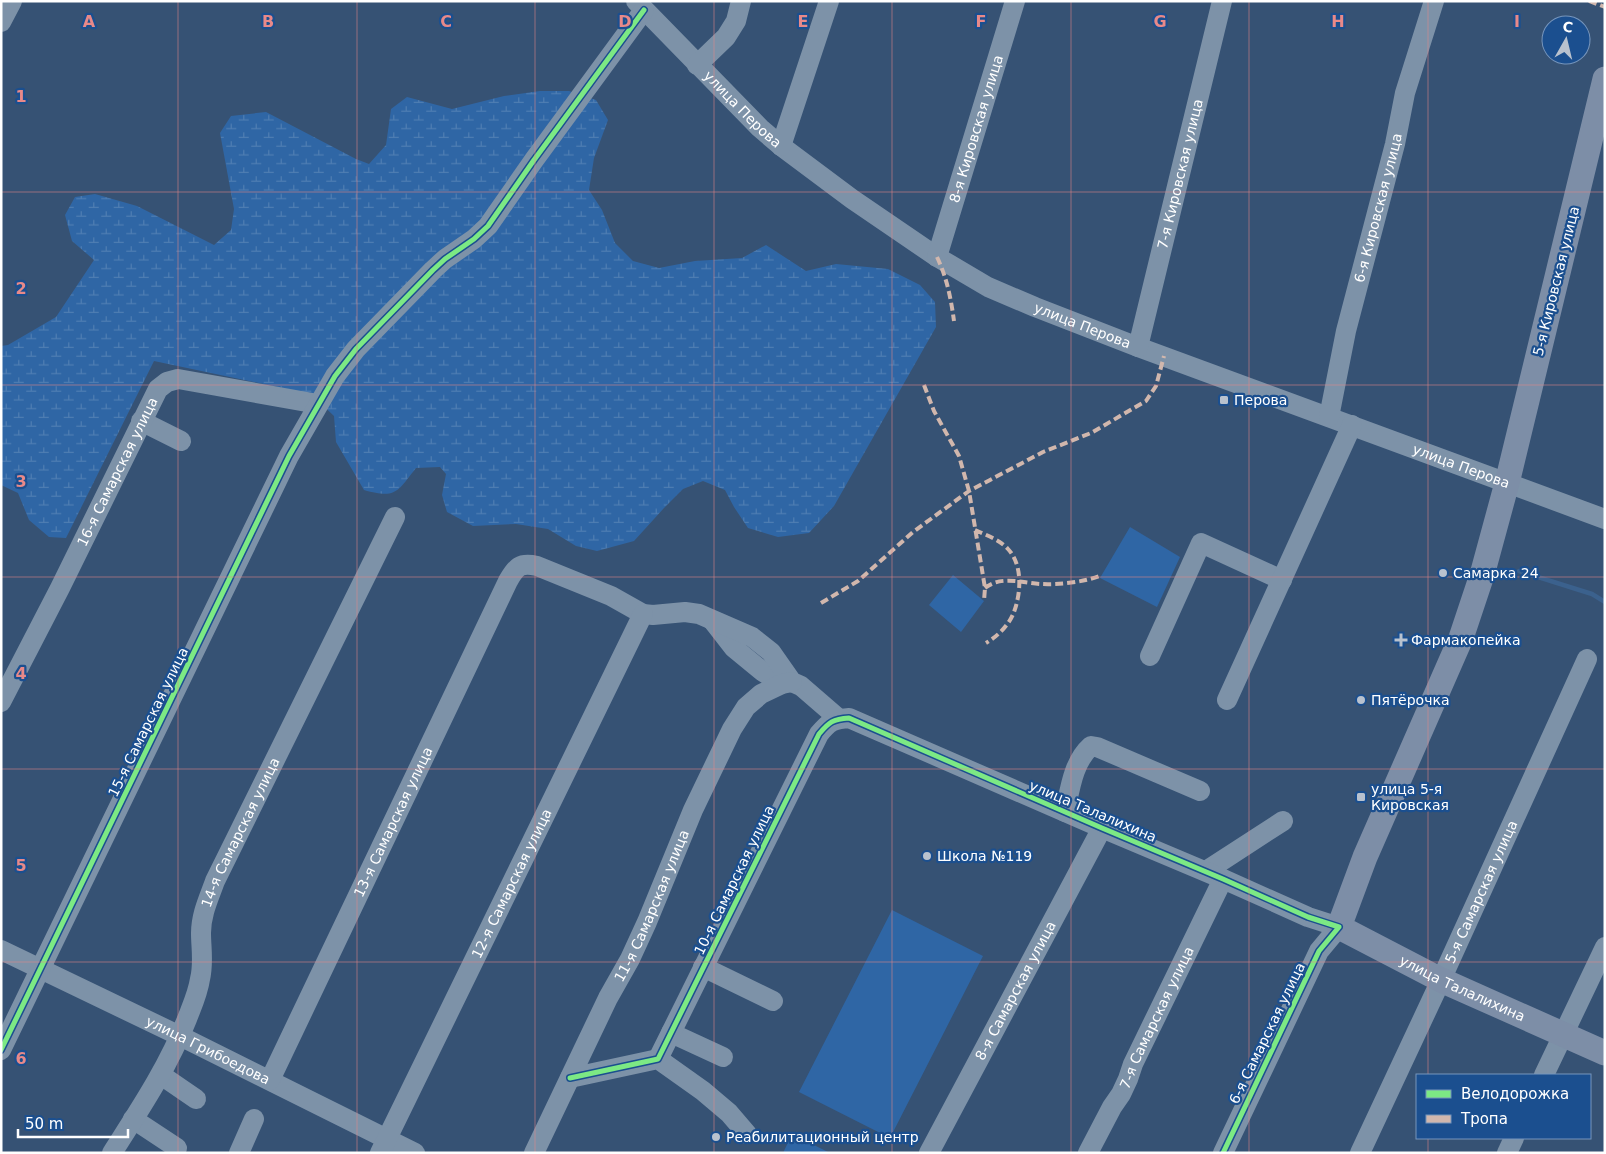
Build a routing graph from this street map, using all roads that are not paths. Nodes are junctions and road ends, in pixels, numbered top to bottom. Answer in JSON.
{"nodes":[{"id":1,"x":12,"y":1,"type":"edge"},
{"id":2,"x":741,"y":1,"type":"edge"},
{"id":3,"x":829,"y":1,"type":"edge"},
{"id":4,"x":1015,"y":1,"type":"edge"},
{"id":5,"x":1222,"y":1,"type":"edge"},
{"id":6,"x":1434,"y":1,"type":"edge"},
{"id":7,"x":640,"y":6,"type":"edge"},
{"id":8,"x":1,"y":22,"type":"edge"},
{"id":9,"x":697,"y":65,"type":"junction"},
{"id":10,"x":1605,"y":79,"type":"edge"},
{"id":11,"x":781,"y":146,"type":"junction"},
{"id":12,"x":937,"y":258,"type":"junction"},
{"id":13,"x":1138,"y":347,"type":"junction"},
{"id":14,"x":318,"y":404,"type":"junction"},
{"id":15,"x":1330,"y":417,"type":"junction"},
{"id":16,"x":141,"y":422,"type":"junction"},
{"id":17,"x":1352,"y":425,"type":"junction"},
{"id":18,"x":181,"y":440,"type":"dead end"},
{"id":19,"x":1507,"y":483,"type":"junction"},
{"id":20,"x":395,"y":517,"type":"dead end"},
{"id":21,"x":1605,"y":519,"type":"edge"},
{"id":22,"x":1282,"y":580,"type":"junction"},
{"id":23,"x":643,"y":614,"type":"junction"},
{"id":24,"x":1150,"y":656,"type":"dead end"},
{"id":25,"x":1586,"y":659,"type":"dead end"},
{"id":26,"x":787,"y":683,"type":"junction"},
{"id":27,"x":1228,"y":700,"type":"dead end"},
{"id":28,"x":1,"y":702,"type":"edge"},
{"id":29,"x":838,"y":718,"type":"junction"},
{"id":30,"x":1200,"y":791,"type":"dead end"},
{"id":31,"x":1065,"y":812,"type":"junction"},
{"id":32,"x":1283,"y":821,"type":"dead end"},
{"id":33,"x":1102,"y":828,"type":"junction"},
{"id":34,"x":1214,"y":875,"type":"junction"},
{"id":35,"x":1339,"y":927,"type":"junction"},
{"id":36,"x":1605,"y":947,"type":"edge"},
{"id":37,"x":1,"y":950,"type":"edge"},
{"id":38,"x":703,"y":967,"type":"junction"},
{"id":39,"x":42,"y":968,"type":"junction"},
{"id":40,"x":1441,"y":980,"type":"junction"},
{"id":41,"x":772,"y":1001,"type":"dead end"},
{"id":42,"x":671,"y":1033,"type":"junction"},
{"id":43,"x":1564,"y":1035,"type":"junction"},
{"id":44,"x":180,"y":1036,"type":"junction"},
{"id":45,"x":1,"y":1050,"type":"edge"},
{"id":46,"x":1605,"y":1053,"type":"edge"},
{"id":47,"x":723,"y":1057,"type":"dead end"},
{"id":48,"x":658,"y":1059,"type":"junction"},
{"id":49,"x":1544,"y":1074,"type":"edge"},
{"id":50,"x":161,"y":1076,"type":"junction"},
{"id":51,"x":570,"y":1078,"type":"junction"},
{"id":52,"x":270,"y":1080,"type":"junction"},
{"id":53,"x":196,"y":1099,"type":"dead end"},
{"id":54,"x":133,"y":1119,"type":"junction"},
{"id":55,"x":254,"y":1119,"type":"dead end"},
{"id":56,"x":747,"y":1134,"type":"dead end"},
{"id":57,"x":1514,"y":1139,"type":"edge"},
{"id":58,"x":383,"y":1146,"type":"edge"},
{"id":59,"x":177,"y":1148,"type":"dead end"},
{"id":60,"x":112,"y":1153,"type":"edge"},
{"id":61,"x":239,"y":1153,"type":"edge"},
{"id":62,"x":415,"y":1153,"type":"edge"},
{"id":63,"x":534,"y":1153,"type":"edge"},
{"id":64,"x":929,"y":1153,"type":"edge"},
{"id":65,"x":1088,"y":1153,"type":"edge"},
{"id":66,"x":1223,"y":1153,"type":"edge"},
{"id":67,"x":1360,"y":1153,"type":"edge"},
{"id":68,"x":1507,"y":1153,"type":"edge"}],
"edges":[{"from":1,"to":8,"type":"street"},
{"from":2,"to":9,"type":"street"},
{"from":3,"to":11,"type":"street"},
{"from":4,"to":12,"type":"street","name":"8-я Кировская улица"},
{"from":5,"to":13,"type":"street","name":"7-я Кировская улица"},
{"from":6,"to":15,"type":"street","name":"6-я Кировская улица"},
{"from":7,"to":9,"type":"street","name":"улица Перова"},
{"from":7,"to":14,"type":"street","name":"15-я Самарская улица"},
{"from":9,"to":11,"type":"street","name":"улица Перова"},
{"from":10,"to":19,"type":"main road","name":"5-я Кировская улица"},
{"from":11,"to":12,"type":"street","name":"улица Перова"},
{"from":12,"to":13,"type":"street","name":"улица Перова"},
{"from":13,"to":15,"type":"street","name":"улица Перова"},
{"from":14,"to":16,"type":"street","name":"16-я Самарская улица"},
{"from":14,"to":39,"type":"street","name":"15-я Самарская улица"},
{"from":15,"to":17,"type":"street","name":"улица Перова"},
{"from":16,"to":18,"type":"street"},
{"from":16,"to":28,"type":"street","name":"16-я Самарская улица"},
{"from":17,"to":19,"type":"street","name":"улица Перова"},
{"from":17,"to":22,"type":"street"},
{"from":19,"to":21,"type":"street","name":"улица Перова"},
{"from":19,"to":35,"type":"main road","name":"6-я Самарская улица"},
{"from":20,"to":44,"type":"street","name":"14-я Самарская улица"},
{"from":22,"to":24,"type":"street"},
{"from":22,"to":27,"type":"street"},
{"from":23,"to":26,"type":"street"},
{"from":23,"to":52,"type":"street","name":"13-я Самарская улица"},
{"from":23,"to":58,"type":"street","name":"12-я Самарская улица"},
{"from":25,"to":40,"type":"street","name":"5-я Самарская улица"},
{"from":26,"to":29,"type":"street"},
{"from":26,"to":51,"type":"street","name":"11-я Самарская улица"},
{"from":29,"to":31,"type":"street","name":"улица Талалихина"},
{"from":29,"to":38,"type":"street","name":"10-я Самарская улица"},
{"from":30,"to":31,"type":"street"},
{"from":31,"to":33,"type":"street","name":"улица Талалихина"},
{"from":32,"to":34,"type":"street"},
{"from":33,"to":34,"type":"street","name":"улица Талалихина"},
{"from":33,"to":64,"type":"street","name":"8-я Самарская улица"},
{"from":34,"to":35,"type":"street","name":"улица Талалихина"},
{"from":34,"to":65,"type":"street","name":"7-я Самарская улица"},
{"from":35,"to":40,"type":"main road","name":"улица Талалихина"},
{"from":35,"to":66,"type":"street","name":"6-я Самарская улица"},
{"from":36,"to":43,"type":"street"},
{"from":37,"to":39,"type":"street","name":"улица Грибоедова"},
{"from":38,"to":41,"type":"street"},
{"from":38,"to":42,"type":"street","name":"10-я Самарская улица"},
{"from":39,"to":44,"type":"street","name":"улица Грибоедова"},
{"from":39,"to":45,"type":"street","name":"15-я Самарская улица"},
{"from":40,"to":43,"type":"main road","name":"улица Талалихина"},
{"from":40,"to":67,"type":"street","name":"5-я Самарская улица"},
{"from":42,"to":47,"type":"street"},
{"from":42,"to":48,"type":"street","name":"10-я Самарская улица"},
{"from":43,"to":46,"type":"main road","name":"улица Талалихина"},
{"from":43,"to":49,"type":"street"},
{"from":44,"to":50,"type":"street","name":"14-я Самарская улица"},
{"from":44,"to":52,"type":"street","name":"улица Грибоедова"},
{"from":48,"to":51,"type":"street"},
{"from":48,"to":56,"type":"street"},
{"from":50,"to":53,"type":"street"},
{"from":50,"to":54,"type":"street","name":"14-я Самарская улица"},
{"from":51,"to":63,"type":"street","name":"11-я Самарская улица"},
{"from":52,"to":58,"type":"street","name":"улица Грибоедова"},
{"from":54,"to":59,"type":"street"},
{"from":54,"to":60,"type":"street","name":"14-я Самарская улица"},
{"from":55,"to":61,"type":"street"},
{"from":57,"to":68,"type":"street"},
{"from":58,"to":62,"type":"street","name":"улица Грибоедова"}]}
